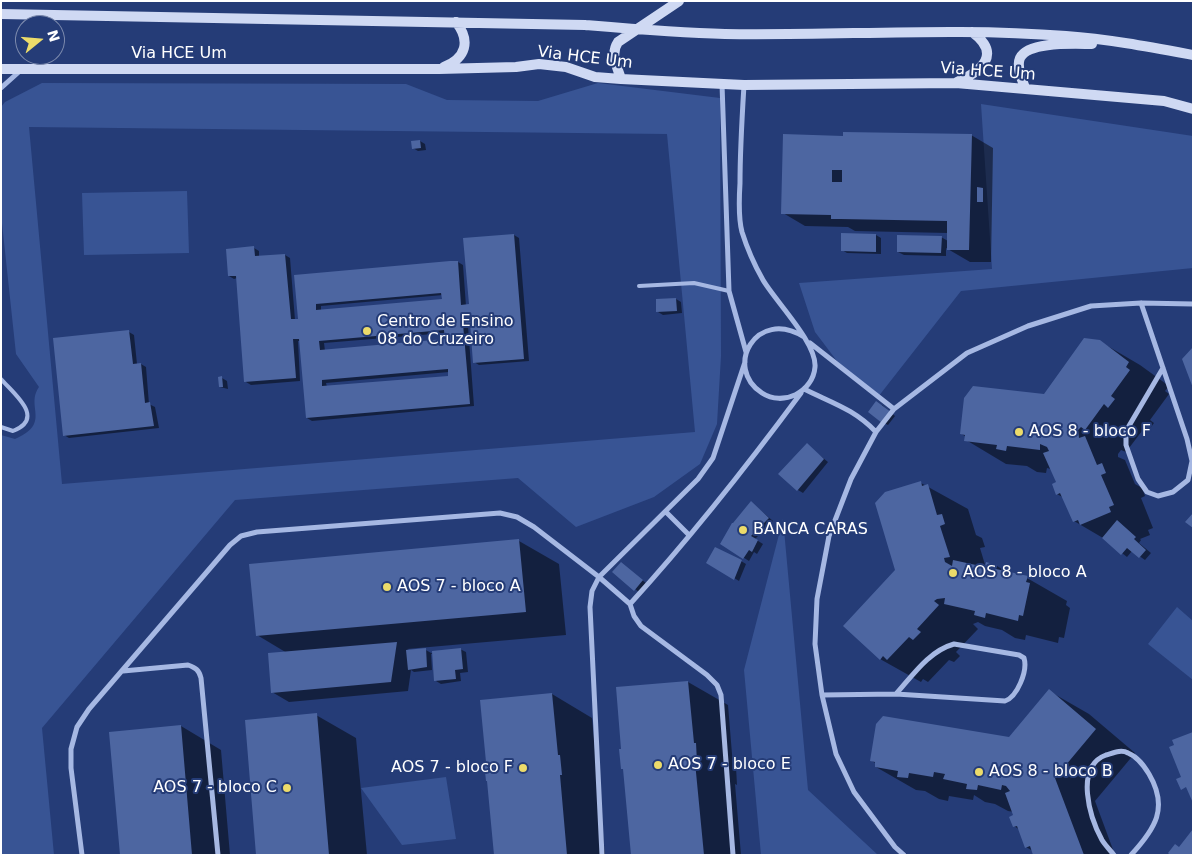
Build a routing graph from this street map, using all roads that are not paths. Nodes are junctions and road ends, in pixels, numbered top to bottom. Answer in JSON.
{"nodes":[{"id":1,"x":679,"y":1,"type":"edge"},
{"id":2,"x":1,"y":14,"type":"edge"},
{"id":3,"x":456,"y":22,"type":"junction"},
{"id":4,"x":636,"y":30,"type":"junction"},
{"id":5,"x":972,"y":32,"type":"junction"},
{"id":6,"x":1125,"y":42,"type":"junction"},
{"id":7,"x":1193,"y":55,"type":"edge"},
{"id":8,"x":1,"y":69,"type":"edge"},
{"id":9,"x":22,"y":69,"type":"junction"},
{"id":10,"x":439,"y":69,"type":"junction"},
{"id":11,"x":621,"y":78,"type":"junction"},
{"id":12,"x":956,"y":83,"type":"junction"},
{"id":13,"x":722,"y":84,"type":"junction"},
{"id":14,"x":744,"y":85,"type":"junction"},
{"id":15,"x":1,"y":88,"type":"edge"},
{"id":16,"x":1025,"y":88,"type":"junction"},
{"id":17,"x":1193,"y":108,"type":"edge"},
{"id":18,"x":639,"y":286,"type":"dead end"},
{"id":19,"x":728,"y":291,"type":"junction"},
{"id":20,"x":1141,"y":303,"type":"junction"},
{"id":21,"x":1193,"y":304,"type":"edge"},
{"id":22,"x":806,"y":339,"type":"junction"},
{"id":23,"x":746,"y":352,"type":"junction"},
{"id":24,"x":744,"y":362,"type":"junction"},
{"id":25,"x":1163,"y":368,"type":"junction"},
{"id":26,"x":1,"y":379,"type":"edge"},
{"id":27,"x":803,"y":390,"type":"junction"},
{"id":28,"x":894,"y":409,"type":"junction"},
{"id":29,"x":1,"y":427,"type":"edge"},
{"id":30,"x":876,"y":432,"type":"junction"},
{"id":31,"x":666,"y":512,"type":"junction"},
{"id":32,"x":689,"y":535,"type":"junction"},
{"id":33,"x":599,"y":577,"type":"junction"},
{"id":34,"x":630,"y":604,"type":"junction"},
{"id":35,"x":123,"y":671,"type":"junction"},
{"id":36,"x":896,"y":694,"type":"junction"},
{"id":37,"x":822,"y":696,"type":"junction"},
{"id":38,"x":82,"y":855,"type":"edge"},
{"id":39,"x":218,"y":855,"type":"edge"},
{"id":40,"x":602,"y":855,"type":"edge"},
{"id":41,"x":733,"y":855,"type":"edge"},
{"id":42,"x":904,"y":855,"type":"edge"},
{"id":43,"x":1114,"y":855,"type":"edge"},
{"id":44,"x":1131,"y":855,"type":"edge"}],
"edges":[{"from":1,"to":4,"type":"main road"},
{"from":2,"to":3,"type":"main road"},
{"from":3,"to":4,"type":"main road"},
{"from":3,"to":10,"type":"main road"},
{"from":4,"to":5,"type":"main road"},
{"from":4,"to":11,"type":"main road"},
{"from":5,"to":6,"type":"main road"},
{"from":5,"to":12,"type":"main road"},
{"from":6,"to":7,"type":"main road"},
{"from":6,"to":16,"type":"main road"},
{"from":8,"to":9,"type":"main road","name":"Via HCE Um"},
{"from":9,"to":10,"type":"main road","name":"Via HCE Um"},
{"from":9,"to":15,"type":"street"},
{"from":10,"to":11,"type":"main road","name":"Via HCE Um"},
{"from":11,"to":13,"type":"main road","name":"Via HCE Um"},
{"from":12,"to":14,"type":"main road","name":"Via HCE Um"},
{"from":12,"to":16,"type":"main road","name":"Via HCE Um"},
{"from":13,"to":14,"type":"main road","name":"Via HCE Um"},
{"from":13,"to":19,"type":"street"},
{"from":14,"to":22,"type":"street"},
{"from":16,"to":17,"type":"main road","name":"Via HCE Um"},
{"from":18,"to":19,"type":"lane"},
{"from":19,"to":23,"type":"street"},
{"from":20,"to":21,"type":"street"},
{"from":20,"to":25,"type":"street"},
{"from":20,"to":28,"type":"street"},
{"from":22,"to":23,"type":"street"},
{"from":22,"to":27,"type":"street"},
{"from":22,"to":28,"type":"street"},
{"from":23,"to":24,"type":"street"},
{"from":24,"to":27,"type":"street"},
{"from":24,"to":31,"type":"street"},
{"from":25,"to":25,"type":"street"},
{"from":26,"to":29,"type":"lane"},
{"from":27,"to":30,"type":"street"},
{"from":27,"to":32,"type":"street"},
{"from":28,"to":30,"type":"street"},
{"from":30,"to":37,"type":"street"},
{"from":31,"to":32,"type":"street"},
{"from":31,"to":33,"type":"street"},
{"from":32,"to":34,"type":"street"},
{"from":33,"to":34,"type":"street"},
{"from":33,"to":35,"type":"street"},
{"from":33,"to":40,"type":"street"},
{"from":34,"to":41,"type":"street"},
{"from":35,"to":38,"type":"street"},
{"from":35,"to":39,"type":"street"},
{"from":36,"to":36,"type":"street"},
{"from":36,"to":37,"type":"street"},
{"from":37,"to":42,"type":"street"},
{"from":43,"to":44,"type":"street"}]}
